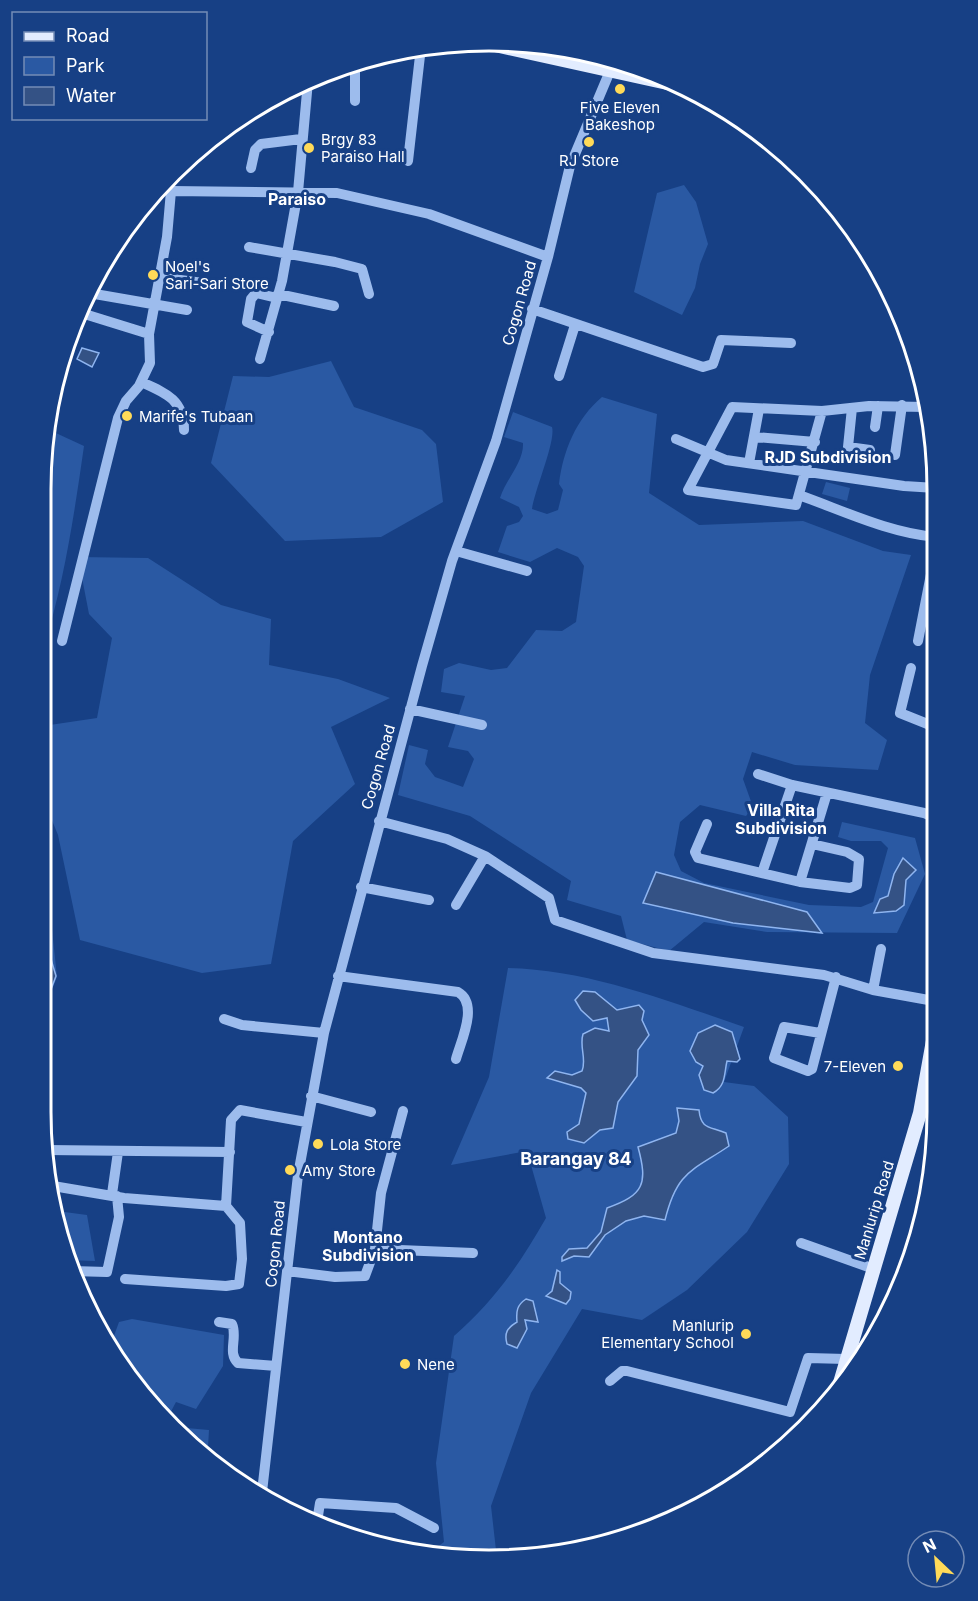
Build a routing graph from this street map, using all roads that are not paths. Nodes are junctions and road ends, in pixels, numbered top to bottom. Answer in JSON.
{"nodes":[{"id":1,"x":420,"y":57,"type":"edge"},
{"id":2,"x":558,"y":57,"type":"edge"},
{"id":3,"x":587,"y":62,"type":"edge"},
{"id":4,"x":611,"y":69,"type":"edge"},
{"id":5,"x":355,"y":72,"type":"edge"},
{"id":6,"x":307,"y":91,"type":"edge"},
{"id":7,"x":355,"y":101,"type":"dead end"},
{"id":8,"x":301,"y":140,"type":"junction"},
{"id":9,"x":408,"y":161,"type":"dead end"},
{"id":10,"x":251,"y":168,"type":"dead end"},
{"id":11,"x":171,"y":188,"type":"edge"},
{"id":12,"x":167,"y":192,"type":"edge"},
{"id":13,"x":298,"y":192,"type":"junction"},
{"id":14,"x":249,"y":247,"type":"dead end"},
{"id":15,"x":287,"y":252,"type":"junction"},
{"id":16,"x":548,"y":257,"type":"junction"},
{"id":17,"x":158,"y":278,"type":"junction"},
{"id":18,"x":203,"y":282,"type":"dead end"},
{"id":19,"x":96,"y":294,"type":"edge"},
{"id":20,"x":369,"y":294,"type":"dead end"},
{"id":21,"x":278,"y":296,"type":"junction"},
{"id":22,"x":154,"y":306,"type":"junction"},
{"id":23,"x":334,"y":306,"type":"dead end"},
{"id":24,"x":532,"y":309,"type":"junction"},
{"id":25,"x":187,"y":310,"type":"dead end"},
{"id":26,"x":87,"y":315,"type":"edge"},
{"id":27,"x":575,"y":325,"type":"junction"},
{"id":28,"x":269,"y":332,"type":"junction"},
{"id":29,"x":149,"y":334,"type":"junction"},
{"id":30,"x":791,"y":344,"type":"dead end"},
{"id":31,"x":260,"y":359,"type":"dead end"},
{"id":32,"x":559,"y":376,"type":"dead end"},
{"id":33,"x":141,"y":382,"type":"junction"},
{"id":34,"x":902,"y":405,"type":"junction"},
{"id":35,"x":878,"y":406,"type":"junction"},
{"id":36,"x":919,"y":406,"type":"edge"},
{"id":37,"x":852,"y":408,"type":"junction"},
{"id":38,"x":759,"y":409,"type":"junction"},
{"id":39,"x":822,"y":411,"type":"junction"},
{"id":40,"x":875,"y":428,"type":"dead end"},
{"id":41,"x":184,"y":430,"type":"dead end"},
{"id":42,"x":755,"y":437,"type":"junction"},
{"id":43,"x":676,"y":439,"type":"dead end"},
{"id":44,"x":815,"y":442,"type":"junction"},
{"id":45,"x":870,"y":450,"type":"dead end"},
{"id":46,"x":709,"y":455,"type":"junction"},
{"id":47,"x":895,"y":455,"type":"dead end"},
{"id":48,"x":749,"y":463,"type":"junction"},
{"id":49,"x":805,"y":472,"type":"junction"},
{"id":50,"x":927,"y":487,"type":"edge"},
{"id":51,"x":800,"y":495,"type":"junction"},
{"id":52,"x":927,"y":537,"type":"edge"},
{"id":53,"x":456,"y":551,"type":"junction"},
{"id":54,"x":527,"y":571,"type":"dead end"},
{"id":55,"x":927,"y":589,"type":"edge"},
{"id":56,"x":62,"y":641,"type":"dead end"},
{"id":57,"x":918,"y":641,"type":"dead end"},
{"id":58,"x":911,"y":668,"type":"dead end"},
{"id":59,"x":410,"y":709,"type":"junction"},
{"id":60,"x":927,"y":724,"type":"edge"},
{"id":61,"x":482,"y":725,"type":"dead end"},
{"id":62,"x":758,"y":774,"type":"dead end"},
{"id":63,"x":792,"y":785,"type":"junction"},
{"id":64,"x":827,"y":793,"type":"junction"},
{"id":65,"x":927,"y":811,"type":"edge"},
{"id":66,"x":379,"y":821,"type":"junction"},
{"id":67,"x":707,"y":824,"type":"dead end"},
{"id":68,"x":812,"y":844,"type":"junction"},
{"id":69,"x":485,"y":856,"type":"junction"},
{"id":70,"x":762,"y":873,"type":"junction"},
{"id":71,"x":800,"y":882,"type":"junction"},
{"id":72,"x":361,"y":887,"type":"junction"},
{"id":73,"x":429,"y":900,"type":"dead end"},
{"id":74,"x":456,"y":905,"type":"dead end"},
{"id":75,"x":882,"y":949,"type":"dead end"},
{"id":76,"x":338,"y":976,"type":"junction"},
{"id":77,"x":836,"y":977,"type":"junction"},
{"id":78,"x":873,"y":990,"type":"junction"},
{"id":79,"x":927,"y":1000,"type":"edge"},
{"id":80,"x":224,"y":1019,"type":"dead end"},
{"id":81,"x":324,"y":1033,"type":"junction"},
{"id":82,"x":820,"y":1033,"type":"junction"},
{"id":83,"x":456,"y":1059,"type":"dead end"},
{"id":84,"x":927,"y":1074,"type":"edge"},
{"id":85,"x":311,"y":1096,"type":"junction"},
{"id":86,"x":403,"y":1111,"type":"dead end"},
{"id":87,"x":371,"y":1112,"type":"dead end"},
{"id":88,"x":306,"y":1122,"type":"junction"},
{"id":89,"x":53,"y":1150,"type":"edge"},
{"id":90,"x":118,"y":1152,"type":"junction"},
{"id":91,"x":230,"y":1152,"type":"junction"},
{"id":92,"x":58,"y":1187,"type":"edge"},
{"id":93,"x":115,"y":1195,"type":"junction"},
{"id":94,"x":226,"y":1206,"type":"junction"},
{"id":95,"x":801,"y":1243,"type":"dead end"},
{"id":96,"x":375,"y":1249,"type":"junction"},
{"id":97,"x":473,"y":1253,"type":"dead end"},
{"id":98,"x":874,"y":1269,"type":"junction"},
{"id":99,"x":81,"y":1271,"type":"edge"},
{"id":100,"x":287,"y":1271,"type":"junction"},
{"id":101,"x":125,"y":1279,"type":"dead end"},
{"id":102,"x":219,"y":1322,"type":"dead end"},
{"id":103,"x":846,"y":1359,"type":"junction"},
{"id":104,"x":276,"y":1366,"type":"junction"},
{"id":105,"x":844,"y":1368,"type":"edge"},
{"id":106,"x":610,"y":1381,"type":"dead end"},
{"id":107,"x":263,"y":1486,"type":"edge"},
{"id":108,"x":318,"y":1516,"type":"edge"},
{"id":109,"x":434,"y":1528,"type":"dead end"}],
"edges":[{"from":1,"to":9,"type":"street"},
{"from":2,"to":3,"type":"main road"},
{"from":4,"to":16,"type":"street","name":"Cogon Road"},
{"from":5,"to":7,"type":"street"},
{"from":6,"to":8,"type":"street"},
{"from":8,"to":10,"type":"street"},
{"from":8,"to":13,"type":"street"},
{"from":11,"to":13,"type":"street"},
{"from":12,"to":17,"type":"street"},
{"from":13,"to":15,"type":"street"},
{"from":13,"to":16,"type":"street"},
{"from":14,"to":15,"type":"street"},
{"from":15,"to":20,"type":"street"},
{"from":15,"to":21,"type":"street"},
{"from":16,"to":24,"type":"street","name":"Cogon Road"},
{"from":17,"to":18,"type":"street"},
{"from":17,"to":22,"type":"street"},
{"from":19,"to":22,"type":"street"},
{"from":21,"to":23,"type":"street"},
{"from":21,"to":28,"type":"street"},
{"from":21,"to":28,"type":"street"},
{"from":22,"to":25,"type":"street"},
{"from":22,"to":29,"type":"street"},
{"from":24,"to":27,"type":"street"},
{"from":24,"to":53,"type":"street","name":"Cogon Road"},
{"from":26,"to":29,"type":"street"},
{"from":27,"to":30,"type":"street"},
{"from":27,"to":32,"type":"street"},
{"from":28,"to":31,"type":"street"},
{"from":29,"to":33,"type":"street"},
{"from":33,"to":41,"type":"street"},
{"from":33,"to":56,"type":"street"},
{"from":34,"to":35,"type":"street"},
{"from":34,"to":36,"type":"street"},
{"from":34,"to":47,"type":"street"},
{"from":35,"to":37,"type":"street"},
{"from":35,"to":40,"type":"street"},
{"from":37,"to":39,"type":"street"},
{"from":37,"to":45,"type":"street"},
{"from":38,"to":39,"type":"street"},
{"from":38,"to":42,"type":"street"},
{"from":38,"to":46,"type":"street"},
{"from":39,"to":44,"type":"street"},
{"from":42,"to":44,"type":"street"},
{"from":42,"to":48,"type":"street"},
{"from":43,"to":46,"type":"street"},
{"from":44,"to":49,"type":"street"},
{"from":46,"to":48,"type":"street"},
{"from":46,"to":51,"type":"street"},
{"from":48,"to":49,"type":"street"},
{"from":49,"to":50,"type":"street"},
{"from":49,"to":51,"type":"street"},
{"from":51,"to":52,"type":"street"},
{"from":53,"to":54,"type":"street"},
{"from":53,"to":59,"type":"street","name":"Cogon Road"},
{"from":55,"to":57,"type":"street"},
{"from":58,"to":60,"type":"street"},
{"from":59,"to":61,"type":"street"},
{"from":59,"to":66,"type":"street","name":"Cogon Road"},
{"from":62,"to":63,"type":"street"},
{"from":63,"to":64,"type":"street"},
{"from":63,"to":70,"type":"street"},
{"from":64,"to":65,"type":"street"},
{"from":64,"to":68,"type":"street"},
{"from":66,"to":69,"type":"street"},
{"from":66,"to":72,"type":"street","name":"Cogon Road"},
{"from":67,"to":70,"type":"street"},
{"from":68,"to":71,"type":"street"},
{"from":68,"to":71,"type":"street"},
{"from":69,"to":74,"type":"street"},
{"from":69,"to":77,"type":"street"},
{"from":70,"to":71,"type":"street"},
{"from":72,"to":73,"type":"street"},
{"from":72,"to":76,"type":"street","name":"Cogon Road"},
{"from":75,"to":78,"type":"street"},
{"from":76,"to":81,"type":"street","name":"Cogon Road"},
{"from":76,"to":83,"type":"street"},
{"from":77,"to":78,"type":"street"},
{"from":77,"to":82,"type":"street"},
{"from":78,"to":79,"type":"street"},
{"from":80,"to":81,"type":"street"},
{"from":81,"to":85,"type":"street","name":"Cogon Road"},
{"from":82,"to":82,"type":"street"},
{"from":84,"to":98,"type":"main road","name":"Manlurip Road"},
{"from":85,"to":87,"type":"street"},
{"from":85,"to":88,"type":"street","name":"Cogon Road"},
{"from":86,"to":96,"type":"street"},
{"from":88,"to":91,"type":"street"},
{"from":88,"to":100,"type":"street","name":"Cogon Road"},
{"from":89,"to":90,"type":"street"},
{"from":90,"to":91,"type":"street"},
{"from":90,"to":93,"type":"street"},
{"from":91,"to":94,"type":"street"},
{"from":92,"to":93,"type":"street"},
{"from":93,"to":94,"type":"street"},
{"from":93,"to":99,"type":"street"},
{"from":94,"to":101,"type":"street"},
{"from":95,"to":98,"type":"street"},
{"from":96,"to":97,"type":"street"},
{"from":96,"to":100,"type":"street"},
{"from":98,"to":103,"type":"main road","name":"Manlurip Road"},
{"from":100,"to":104,"type":"street","name":"Cogon Road"},
{"from":102,"to":104,"type":"street"},
{"from":103,"to":105,"type":"main road","name":"Manlurip Road"},
{"from":103,"to":106,"type":"street"},
{"from":104,"to":107,"type":"street","name":"Cogon Road"},
{"from":108,"to":109,"type":"street"}]}
